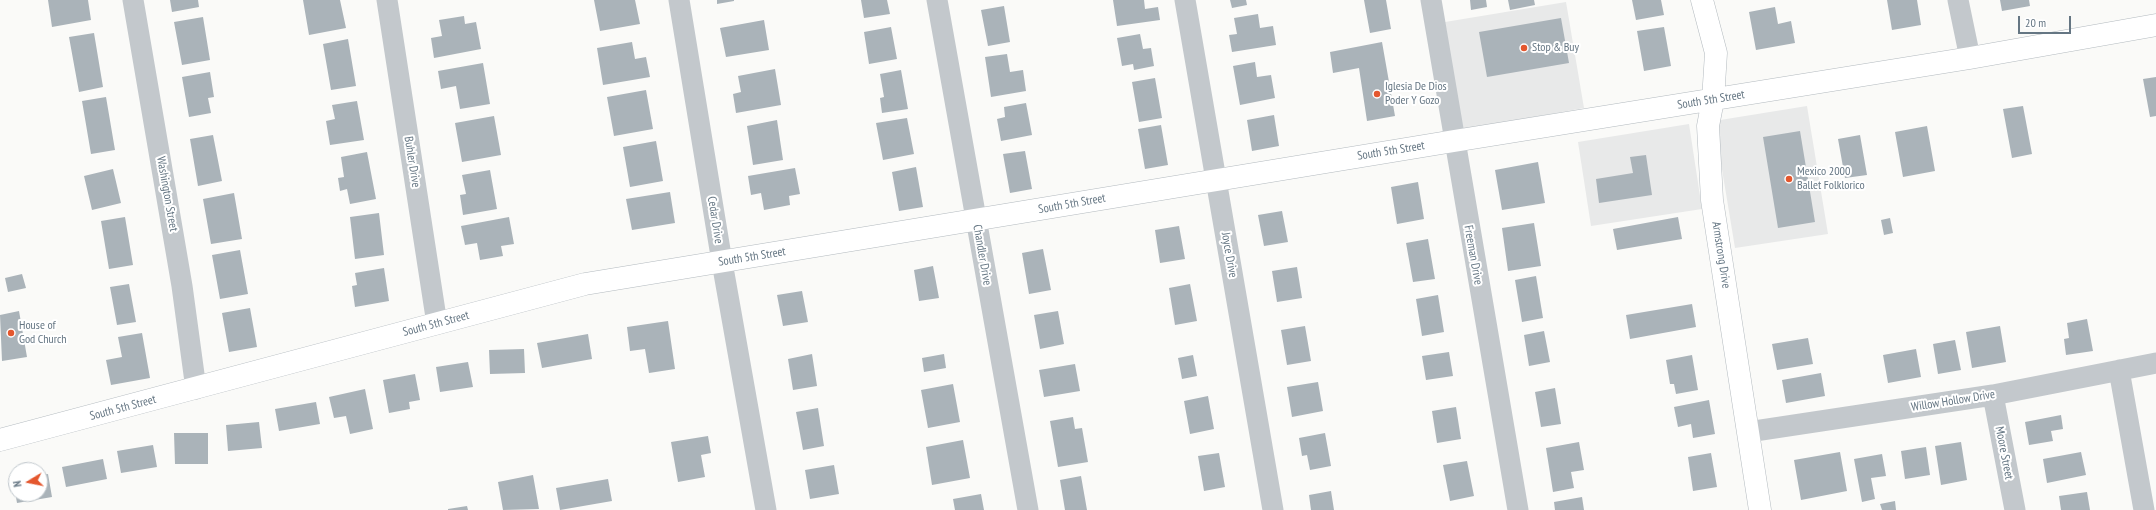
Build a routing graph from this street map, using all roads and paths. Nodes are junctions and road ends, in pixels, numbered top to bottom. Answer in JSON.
{"nodes":[{"id":1,"x":133,"y":0,"type":"edge"},
{"id":2,"x":387,"y":0,"type":"edge"},
{"id":3,"x":679,"y":0,"type":"edge"},
{"id":4,"x":937,"y":0,"type":"edge"},
{"id":5,"x":1185,"y":0,"type":"edge"},
{"id":6,"x":1431,"y":0,"type":"edge"},
{"id":7,"x":1702,"y":0,"type":"edge"},
{"id":8,"x":1958,"y":0,"type":"edge"},
{"id":9,"x":2156,"y":25,"type":"edge"},
{"id":10,"x":1970,"y":58,"type":"junction"},
{"id":11,"x":1713,"y":100,"type":"junction"},
{"id":12,"x":1454,"y":141,"type":"junction"},
{"id":13,"x":1216,"y":180,"type":"junction"},
{"id":14,"x":976,"y":221,"type":"junction"},
{"id":15,"x":722,"y":262,"type":"junction"},
{"id":16,"x":437,"y":324,"type":"junction"},
{"id":17,"x":2156,"y":363,"type":"edge"},
{"id":18,"x":2119,"y":370,"type":"junction"},
{"id":19,"x":196,"y":389,"type":"junction"},
{"id":20,"x":1993,"y":395,"type":"junction"},
{"id":21,"x":1748,"y":432,"type":"junction"},
{"id":22,"x":0,"y":440,"type":"edge"},
{"id":23,"x":766,"y":510,"type":"edge"},
{"id":24,"x":1028,"y":510,"type":"edge"},
{"id":25,"x":1273,"y":510,"type":"edge"},
{"id":26,"x":1518,"y":510,"type":"edge"},
{"id":27,"x":1760,"y":510,"type":"edge"},
{"id":28,"x":2015,"y":510,"type":"edge"},
{"id":29,"x":2144,"y":510,"type":"edge"}],
"edges":[{"from":1,"to":19,"type":"street","name":"Washington Street"},
{"from":2,"to":16,"type":"street","name":"Buhler Drive"},
{"from":3,"to":15,"type":"street","name":"Cedar Drive"},
{"from":4,"to":14,"type":"street","name":"Chandler Drive"},
{"from":5,"to":13,"type":"street","name":"Joyce Drive"},
{"from":6,"to":12,"type":"street","name":"Freeman Drive"},
{"from":7,"to":11,"type":"street","name":"Armstrong Drive"},
{"from":8,"to":10,"type":"street"},
{"from":9,"to":10,"type":"street","name":"South 5th Street"},
{"from":10,"to":11,"type":"street","name":"South 5th Street"},
{"from":11,"to":12,"type":"street","name":"South 5th Street"},
{"from":11,"to":21,"type":"street","name":"Armstrong Drive"},
{"from":12,"to":13,"type":"street","name":"South 5th Street"},
{"from":12,"to":26,"type":"street","name":"Freeman Drive"},
{"from":13,"to":14,"type":"street","name":"South 5th Street"},
{"from":13,"to":25,"type":"street","name":"Joyce Drive"},
{"from":14,"to":15,"type":"street","name":"South 5th Street"},
{"from":14,"to":24,"type":"street","name":"Chandler Drive"},
{"from":15,"to":16,"type":"street","name":"South 5th Street"},
{"from":15,"to":23,"type":"street","name":"Cedar Drive"},
{"from":16,"to":19,"type":"street","name":"South 5th Street"},
{"from":17,"to":18,"type":"street","name":"Willow Hollow Drive"},
{"from":18,"to":20,"type":"street","name":"Willow Hollow Drive"},
{"from":18,"to":29,"type":"street"},
{"from":19,"to":22,"type":"street","name":"South 5th Street"},
{"from":20,"to":21,"type":"street","name":"Willow Hollow Drive"},
{"from":20,"to":28,"type":"street","name":"Moore Street"},
{"from":21,"to":27,"type":"street","name":"Armstrong Drive"}]}
